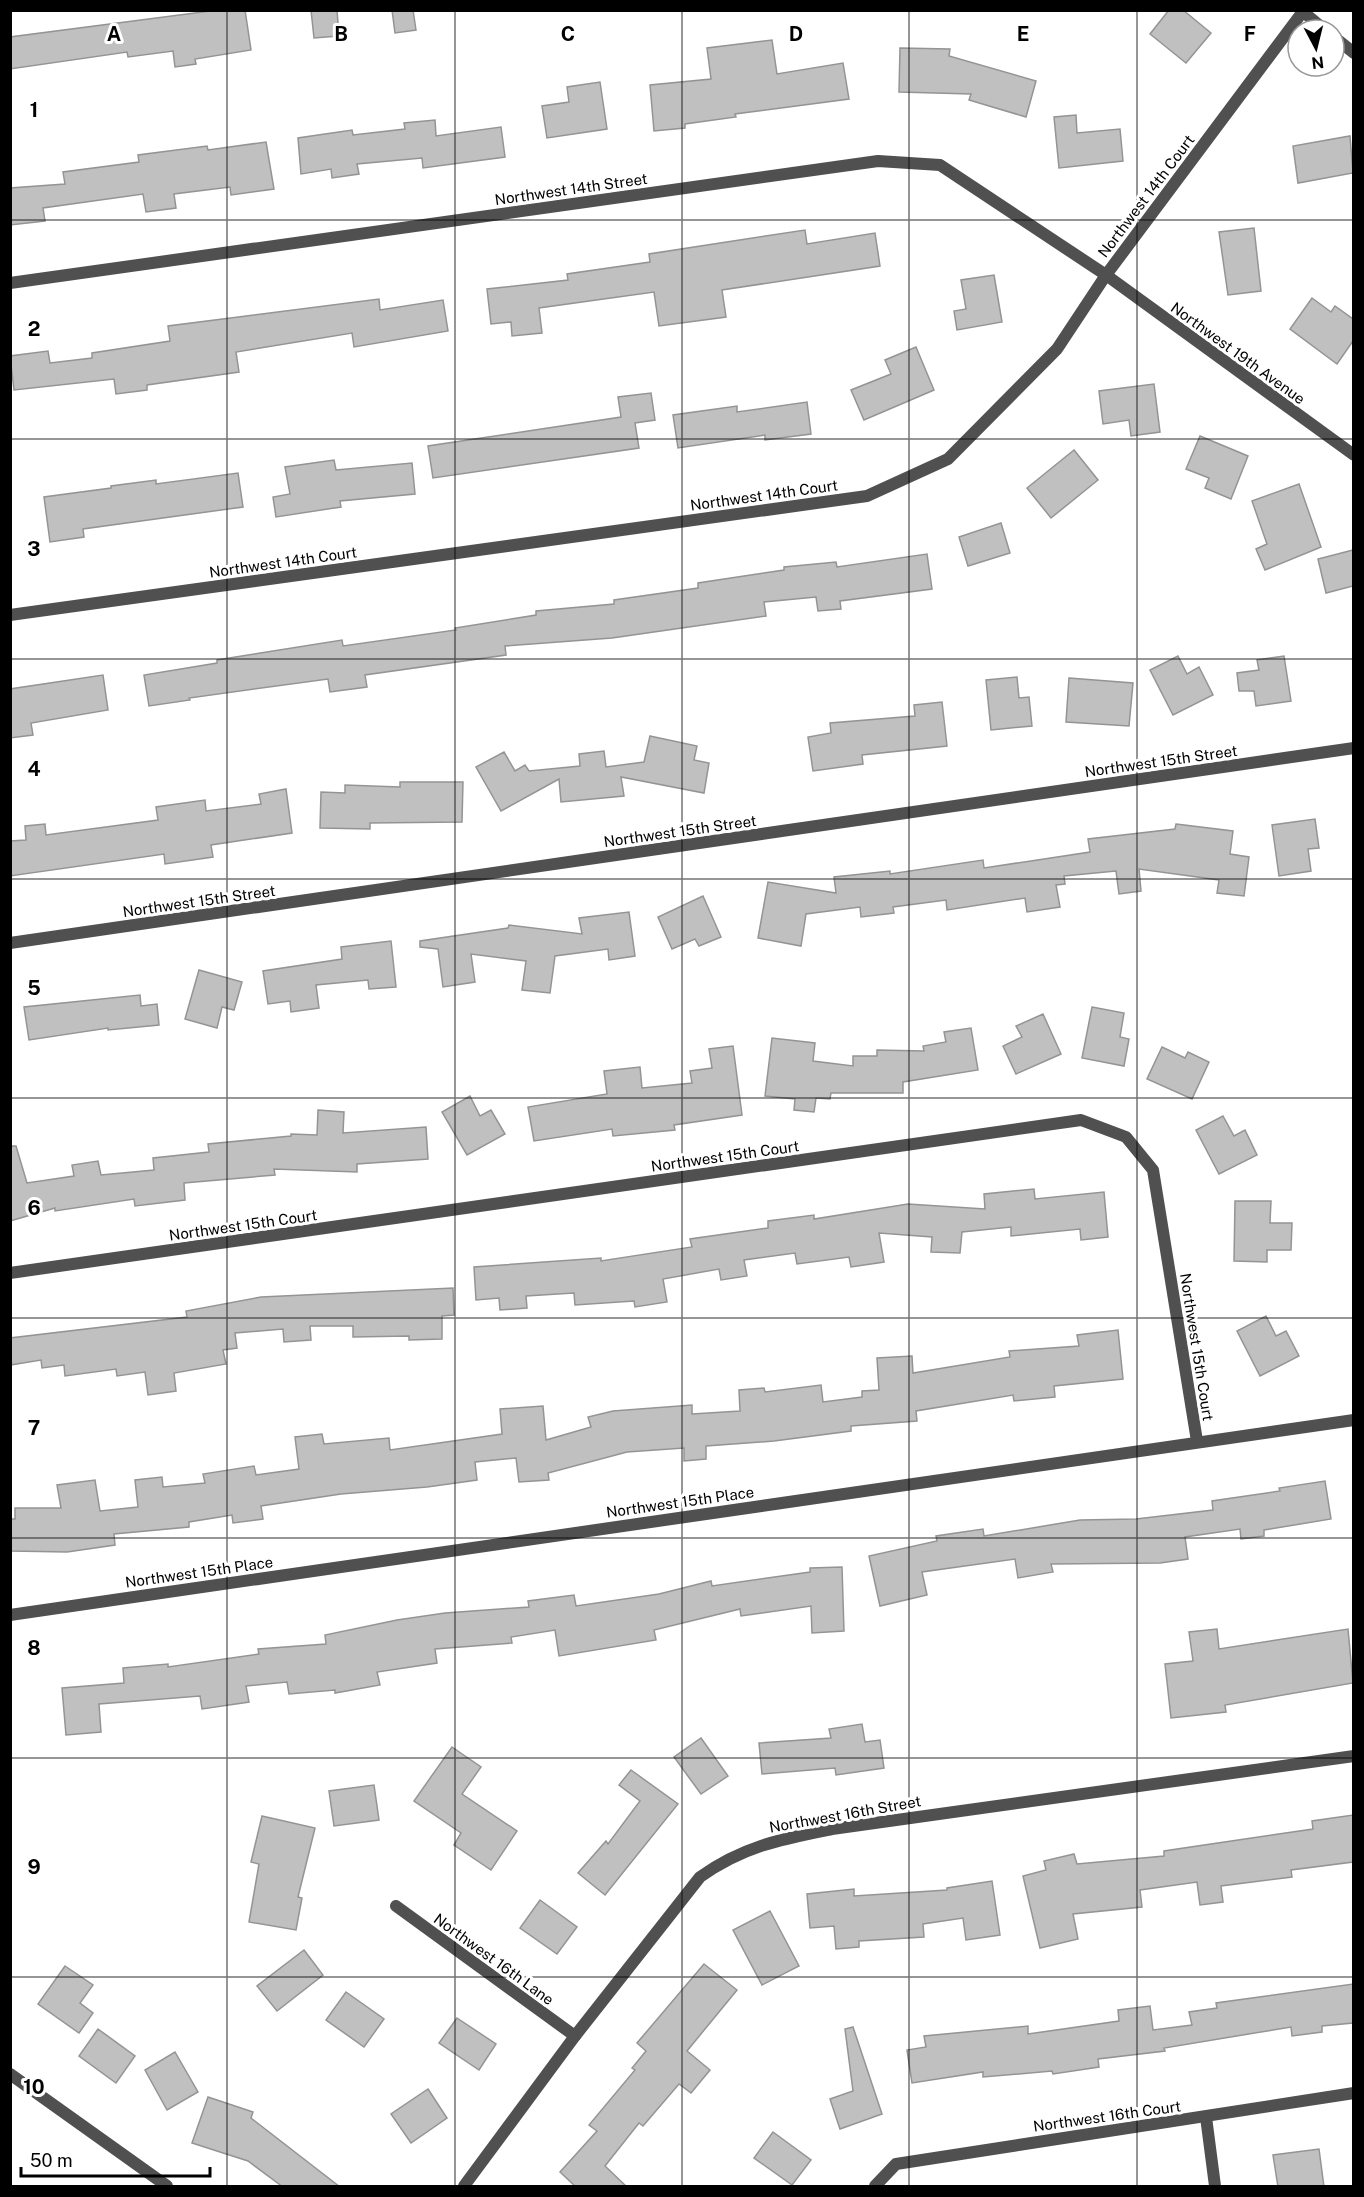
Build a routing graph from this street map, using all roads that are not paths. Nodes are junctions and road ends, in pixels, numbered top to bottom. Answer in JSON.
{"nodes":[{"id":1,"x":1303,"y":11,"type":"edge"},
{"id":2,"x":1106,"y":275,"type":"junction"},
{"id":3,"x":10,"y":284,"type":"edge"},
{"id":4,"x":1353,"y":455,"type":"edge"},
{"id":5,"x":10,"y":615,"type":"edge"},
{"id":6,"x":1353,"y":748,"type":"edge"},
{"id":7,"x":10,"y":943,"type":"edge"},
{"id":8,"x":10,"y":1274,"type":"edge"},
{"id":9,"x":1353,"y":1420,"type":"edge"},
{"id":10,"x":1197,"y":1441,"type":"junction"},
{"id":11,"x":10,"y":1615,"type":"edge"},
{"id":12,"x":1353,"y":1756,"type":"edge"},
{"id":13,"x":396,"y":1906,"type":"dead end"},
{"id":14,"x":575,"y":2036,"type":"junction"},
{"id":15,"x":10,"y":2074,"type":"edge"},
{"id":16,"x":1353,"y":2093,"type":"edge"},
{"id":17,"x":1206,"y":2116,"type":"junction"},
{"id":18,"x":167,"y":2187,"type":"edge"},
{"id":19,"x":464,"y":2187,"type":"edge"},
{"id":20,"x":874,"y":2187,"type":"edge"},
{"id":21,"x":1215,"y":2187,"type":"edge"}],
"edges":[{"from":1,"to":2,"type":"street","name":"Northwest 14th Court"},
{"from":2,"to":3,"type":"street","name":"Northwest 14th Street"},
{"from":2,"to":4,"type":"street","name":"Northwest 19th Avenue"},
{"from":2,"to":5,"type":"street","name":"Northwest 14th Court"},
{"from":6,"to":7,"type":"street","name":"Northwest 15th Street"},
{"from":8,"to":10,"type":"street","name":"Northwest 15th Court"},
{"from":9,"to":10,"type":"street","name":"Northwest 15th Place"},
{"from":10,"to":11,"type":"street","name":"Northwest 15th Place"},
{"from":12,"to":14,"type":"street","name":"Northwest 16th Street"},
{"from":13,"to":14,"type":"street","name":"Northwest 16th Lane"},
{"from":14,"to":19,"type":"street","name":"Northwest 16th Street"},
{"from":15,"to":18,"type":"street"},
{"from":16,"to":17,"type":"street","name":"Northwest 16th Court"},
{"from":17,"to":20,"type":"street","name":"Northwest 16th Court"},
{"from":17,"to":21,"type":"street"}]}
